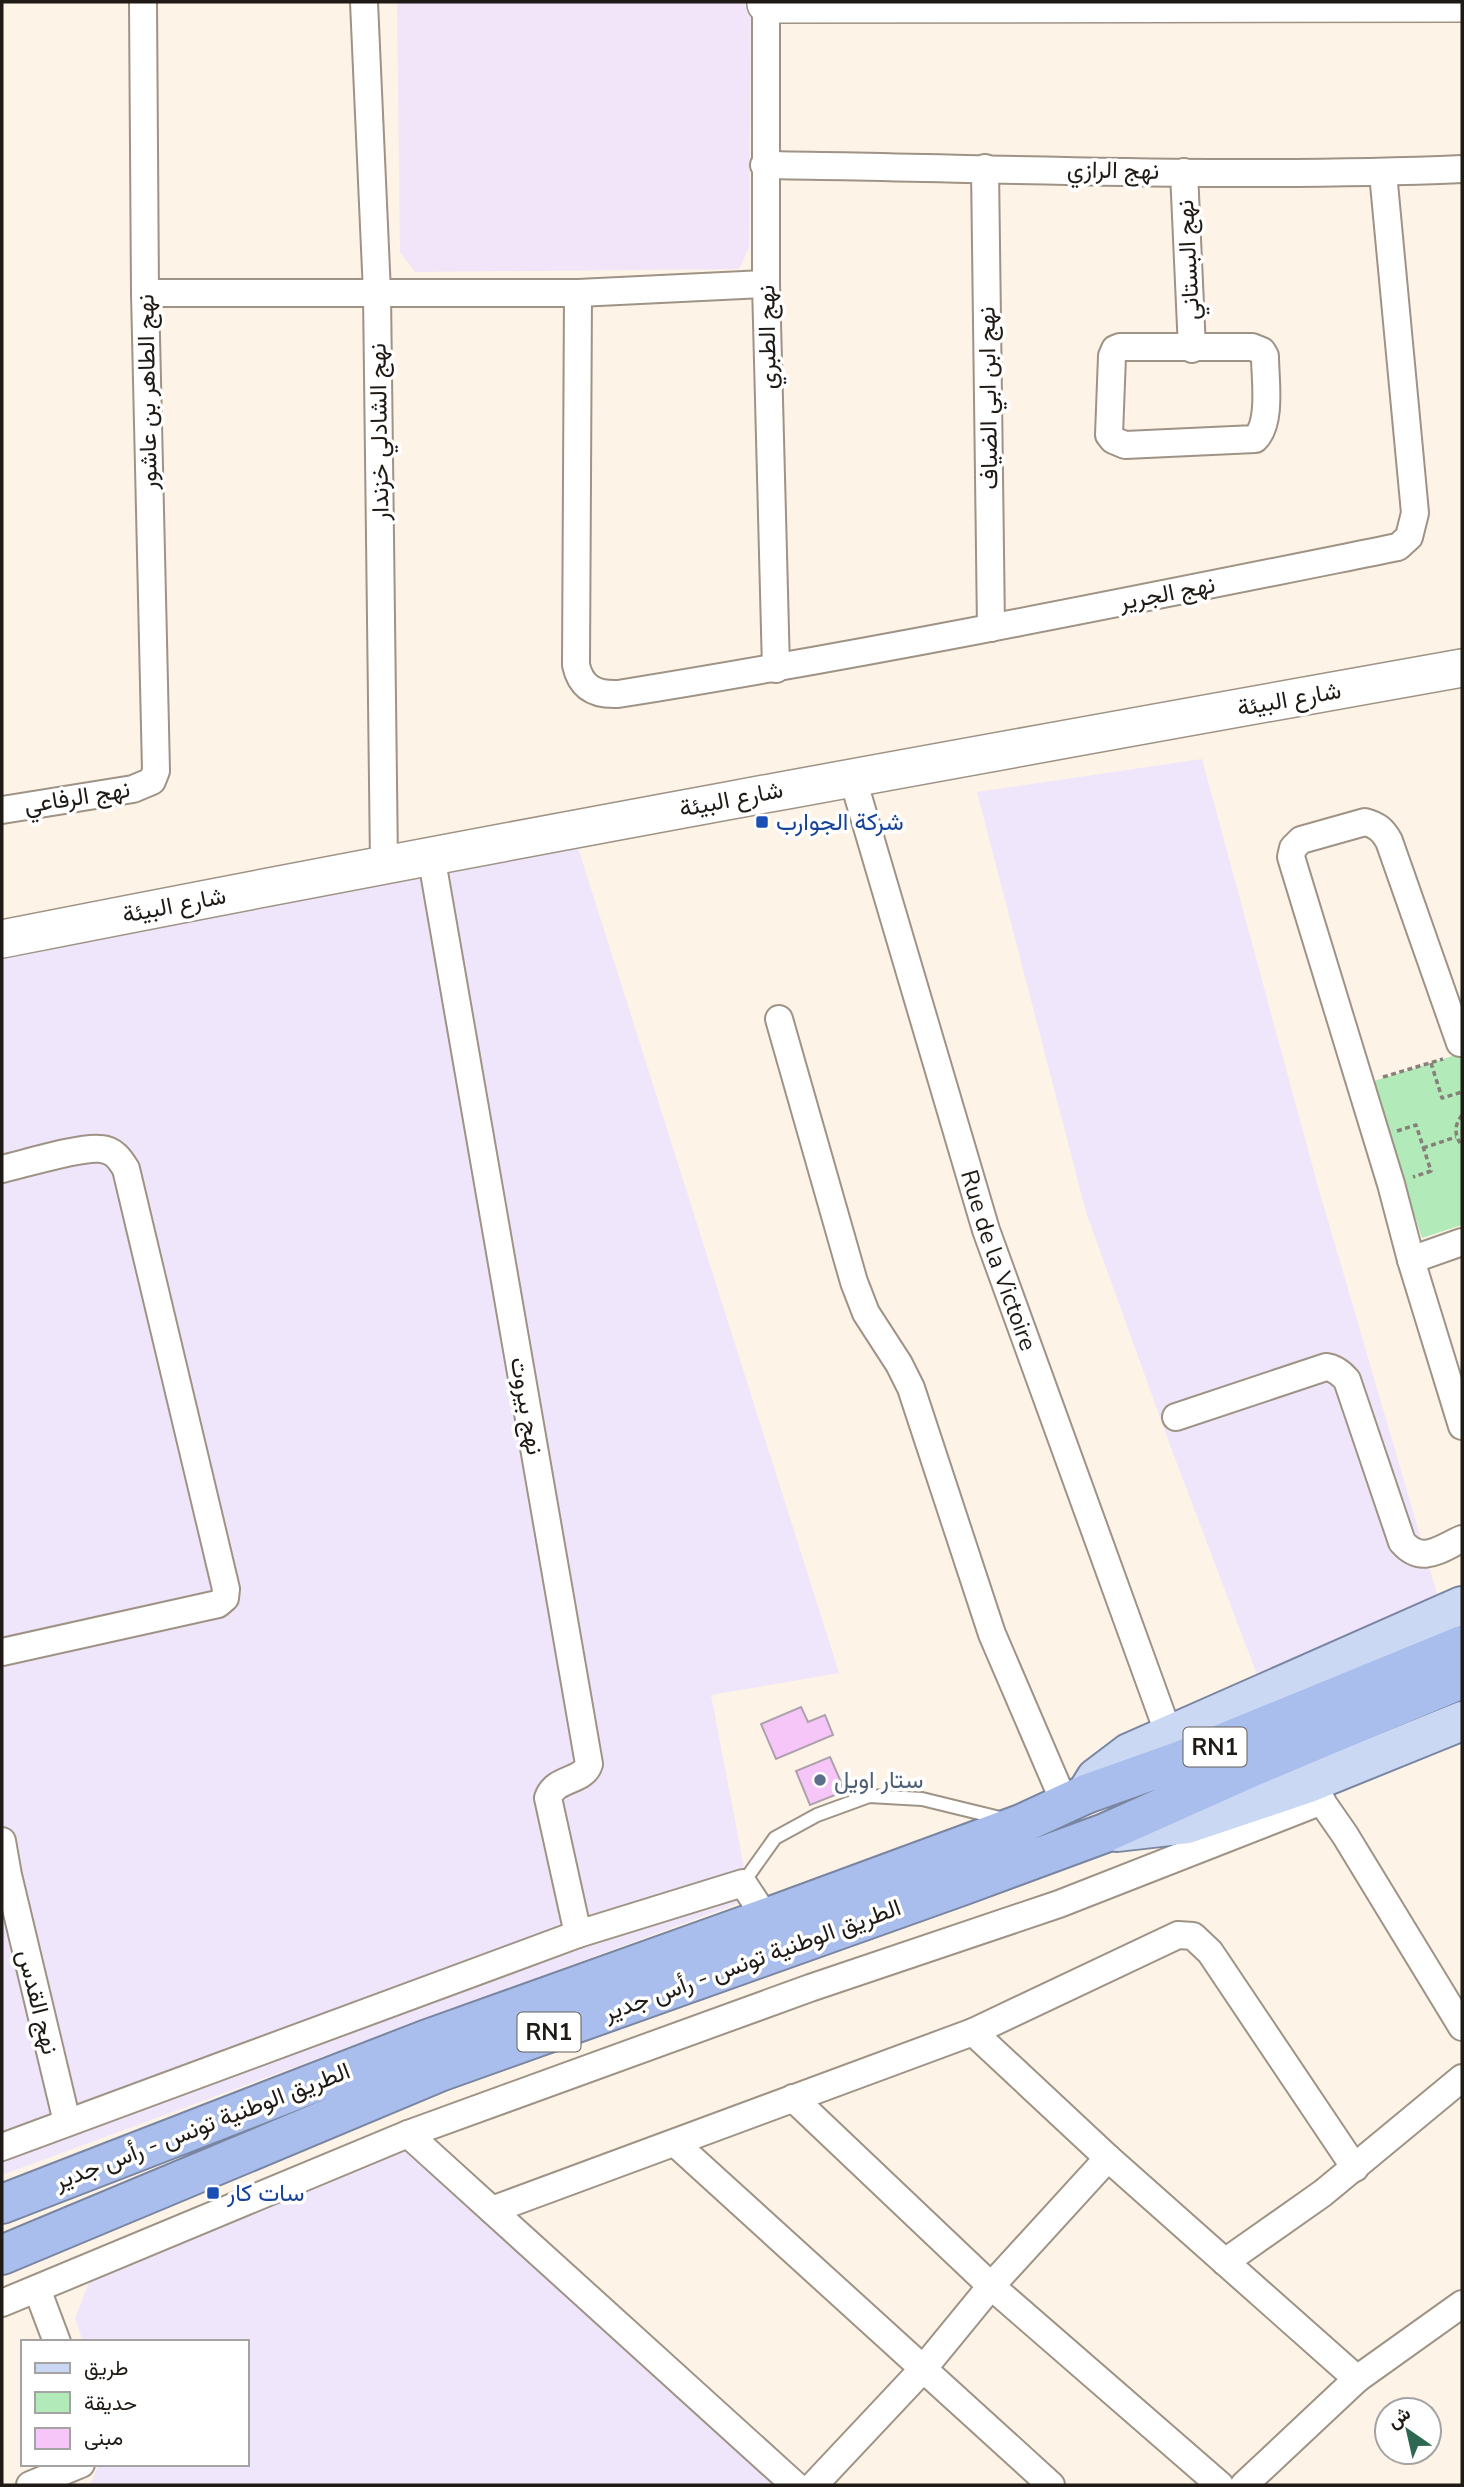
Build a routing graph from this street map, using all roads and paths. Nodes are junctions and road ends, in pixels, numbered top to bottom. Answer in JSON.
{"nodes":[{"id":1,"x":143,"y":2,"type":"edge"},
{"id":2,"x":364,"y":2,"type":"edge"},
{"id":3,"x":766,"y":3,"type":"edge"},
{"id":4,"x":1462,"y":3,"type":"edge"},
{"id":5,"x":764,"y":165,"type":"junction"},
{"id":6,"x":985,"y":168,"type":"junction"},
{"id":7,"x":1462,"y":169,"type":"edge"},
{"id":8,"x":1184,"y":172,"type":"junction"},
{"id":9,"x":1383,"y":173,"type":"junction"},
{"id":10,"x":766,"y":284,"type":"junction"},
{"id":11,"x":145,"y":293,"type":"junction"},
{"id":12,"x":377,"y":293,"type":"junction"},
{"id":13,"x":578,"y":293,"type":"junction"},
{"id":14,"x":1192,"y":349,"type":"junction"},
{"id":15,"x":991,"y":628,"type":"junction"},
{"id":16,"x":1462,"y":668,"type":"edge"},
{"id":17,"x":776,"y":669,"type":"junction"},
{"id":18,"x":852,"y":776,"type":"junction"},
{"id":19,"x":152,"y":781,"type":"joint"},
{"id":20,"x":2,"y":810,"type":"edge"},
{"id":21,"x":431,"y":855,"type":"junction"},
{"id":22,"x":384,"y":863,"type":"junction"},
{"id":23,"x":2,"y":939,"type":"edge"},
{"id":24,"x":779,"y":1020,"type":"dead end"},
{"id":25,"x":1461,"y":1042,"type":"edge"},
{"id":26,"x":1431,"y":1063,"type":"junction"},
{"id":27,"x":1361,"y":1084,"type":"junction"},
{"id":28,"x":1462,"y":1092,"type":"edge"},
{"id":29,"x":1462,"y":1115,"type":"edge"},
{"id":30,"x":1377,"y":1137,"type":"junction"},
{"id":31,"x":1457,"y":1137,"type":"junction"},
{"id":32,"x":1462,"y":1146,"type":"edge"},
{"id":33,"x":1423,"y":1148,"type":"junction"},
{"id":34,"x":2,"y":1169,"type":"edge"},
{"id":35,"x":1391,"y":1184,"type":"junction"},
{"id":36,"x":1462,"y":1242,"type":"edge"},
{"id":37,"x":1411,"y":1260,"type":"junction"},
{"id":38,"x":1176,"y":1418,"type":"dead end"},
{"id":39,"x":1462,"y":1426,"type":"edge"},
{"id":40,"x":1462,"y":1539,"type":"edge"},
{"id":41,"x":1462,"y":1606,"type":"edge"},
{"id":42,"x":1462,"y":1645,"type":"edge"},
{"id":43,"x":2,"y":1651,"type":"edge"},
{"id":44,"x":1462,"y":1679,"type":"edge"},
{"id":45,"x":1348,"y":1711,"type":"junction"},
{"id":46,"x":1462,"y":1721,"type":"edge"},
{"id":47,"x":1169,"y":1735,"type":"junction"},
{"id":48,"x":1315,"y":1792,"type":"junction"},
{"id":49,"x":1076,"y":1799,"type":"junction"},
{"id":50,"x":1021,"y":1824,"type":"junction"},
{"id":51,"x":1105,"y":1833,"type":"junction"},
{"id":52,"x":2,"y":1841,"type":"edge"},
{"id":53,"x":5,"y":1876,"type":"edge"},
{"id":54,"x":743,"y":1884,"type":"junction"},
{"id":55,"x":766,"y":1918,"type":"junction"},
{"id":56,"x":578,"y":1934,"type":"junction"},
{"id":57,"x":1462,"y":2027,"type":"edge"},
{"id":58,"x":973,"y":2032,"type":"junction"},
{"id":59,"x":1462,"y":2078,"type":"edge"},
{"id":60,"x":793,"y":2098,"type":"junction"},
{"id":61,"x":67,"y":2122,"type":"junction"},
{"id":62,"x":408,"y":2134,"type":"junction"},
{"id":63,"x":676,"y":2144,"type":"junction"},
{"id":64,"x":2,"y":2147,"type":"edge"},
{"id":65,"x":1108,"y":2158,"type":"junction"},
{"id":66,"x":1355,"y":2168,"type":"junction"},
{"id":67,"x":2,"y":2204,"type":"edge"},
{"id":68,"x":492,"y":2210,"type":"junction"},
{"id":69,"x":2,"y":2255,"type":"edge"},
{"id":70,"x":1225,"y":2262,"type":"junction"},
{"id":71,"x":991,"y":2286,"type":"junction"},
{"id":72,"x":37,"y":2289,"type":"junction"},
{"id":73,"x":2,"y":2303,"type":"edge"},
{"id":74,"x":1462,"y":2304,"type":"edge"},
{"id":75,"x":56,"y":2340,"type":"edge"},
{"id":76,"x":923,"y":2369,"type":"junction"},
{"id":77,"x":1357,"y":2379,"type":"junction"},
{"id":78,"x":76,"y":2466,"type":"edge"},
{"id":79,"x":86,"y":2466,"type":"edge"},
{"id":80,"x":30,"y":2485,"type":"edge"},
{"id":81,"x":78,"y":2485,"type":"edge"},
{"id":82,"x":795,"y":2485,"type":"edge"},
{"id":83,"x":814,"y":2485,"type":"edge"},
{"id":84,"x":1051,"y":2485,"type":"edge"},
{"id":85,"x":1220,"y":2485,"type":"edge"},
{"id":86,"x":1244,"y":2485,"type":"edge"}],
"edges":[{"from":1,"to":11,"type":"street","name":"نهج الطاهر بن عاشور"},
{"from":2,"to":12,"type":"street","name":"نهج الشادلي خزندار"},
{"from":3,"to":4,"type":"main road"},
{"from":3,"to":5,"type":"street","name":"نهج الطبري"},
{"from":5,"to":6,"type":"street","name":"نهج الرازي"},
{"from":5,"to":10,"type":"street","name":"نهج الطبري"},
{"from":6,"to":8,"type":"street","name":"نهج الرازي"},
{"from":6,"to":15,"type":"street","name":"نهج ابن ابي الضياف"},
{"from":7,"to":9,"type":"street","name":"نهج الرازي"},
{"from":8,"to":9,"type":"street","name":"نهج الرازي"},
{"from":8,"to":14,"type":"street","name":"نهج البستاني"},
{"from":9,"to":15,"type":"street","name":"نهج الجرير"},
{"from":10,"to":13,"type":"street"},
{"from":10,"to":17,"type":"street","name":"نهج الطبري"},
{"from":11,"to":12,"type":"street"},
{"from":11,"to":19,"type":"street","name":"نهج الطاهر بن عاشور"},
{"from":12,"to":13,"type":"street"},
{"from":12,"to":22,"type":"street","name":"نهج الشادلي خزندار"},
{"from":13,"to":17,"type":"street","name":"نهج الجرير"},
{"from":14,"to":14,"type":"street","name":"نهج البستاني"},
{"from":15,"to":17,"type":"street","name":"نهج الجرير"},
{"from":16,"to":18,"type":"main road","name":"شارع البيئة"},
{"from":18,"to":21,"type":"main road","name":"شارع البيئة"},
{"from":18,"to":47,"type":"street","name":"Rue de la Victoire"},
{"from":19,"to":20,"type":"street","name":"نهج الرفاعي"},
{"from":21,"to":22,"type":"main road","name":"شارع البيئة"},
{"from":21,"to":56,"type":"street","name":"نهج بيروت"},
{"from":22,"to":23,"type":"main road","name":"شارع البيئة"},
{"from":24,"to":49,"type":"street"},
{"from":25,"to":26,"type":"path"},
{"from":25,"to":27,"type":"street"},
{"from":26,"to":27,"type":"path"},
{"from":26,"to":28,"type":"path"},
{"from":27,"to":30,"type":"street"},
{"from":29,"to":31,"type":"path"},
{"from":30,"to":33,"type":"path"},
{"from":30,"to":35,"type":"street"},
{"from":31,"to":32,"type":"path"},
{"from":31,"to":33,"type":"path"},
{"from":33,"to":35,"type":"path"},
{"from":34,"to":43,"type":"street"},
{"from":35,"to":37,"type":"street"},
{"from":36,"to":37,"type":"street"},
{"from":37,"to":39,"type":"street"},
{"from":38,"to":40,"type":"street"},
{"from":41,"to":47,"type":"main road"},
{"from":42,"to":45,"type":"highway","name":"الطريق الوطنية تونس - رأس جدير","number":"RN1"},
{"from":44,"to":45,"type":"highway","name":"الطريق الوطنية تونس - رأس جدير","number":"RN1"},
{"from":45,"to":49,"type":"highway","name":"الطريق الوطنية تونس - رأس جدير","number":"RN1"},
{"from":45,"to":51,"type":"highway","name":"الطريق الوطنية تونس - رأس جدير","number":"RN1"},
{"from":46,"to":48,"type":"main road"},
{"from":47,"to":49,"type":"main road"},
{"from":48,"to":51,"type":"main road"},
{"from":48,"to":57,"type":"street"},
{"from":48,"to":62,"type":"street"},
{"from":49,"to":50,"type":"highway","name":"الطريق الوطنية تونس - رأس جدير","number":"RN1"},
{"from":50,"to":54,"type":"lane"},
{"from":50,"to":55,"type":"highway","name":"الطريق الوطنية تونس - رأس جدير","number":"RN1"},
{"from":51,"to":69,"type":"highway","name":"الطريق الوطنية تونس - رأس جدير","number":"RN1"},
{"from":52,"to":53,"type":"street","name":"نهج القدس"},
{"from":53,"to":61,"type":"street","name":"نهج القدس"},
{"from":54,"to":55,"type":"street"},
{"from":54,"to":56,"type":"street"},
{"from":55,"to":67,"type":"highway","name":"الطريق الوطنية تونس - رأس جدير","number":"RN1"},
{"from":56,"to":61,"type":"street"},
{"from":58,"to":60,"type":"street"},
{"from":58,"to":65,"type":"street"},
{"from":58,"to":66,"type":"street"},
{"from":59,"to":66,"type":"street"},
{"from":60,"to":63,"type":"street"},
{"from":60,"to":71,"type":"street"},
{"from":61,"to":64,"type":"street"},
{"from":62,"to":68,"type":"street"},
{"from":62,"to":72,"type":"street"},
{"from":63,"to":68,"type":"street"},
{"from":63,"to":76,"type":"street"},
{"from":65,"to":70,"type":"street"},
{"from":65,"to":71,"type":"street"},
{"from":66,"to":70,"type":"street"},
{"from":68,"to":82,"type":"street"},
{"from":70,"to":77,"type":"street"},
{"from":71,"to":76,"type":"street"},
{"from":71,"to":85,"type":"street"},
{"from":72,"to":73,"type":"street"},
{"from":72,"to":75,"type":"street"},
{"from":74,"to":77,"type":"street"},
{"from":76,"to":83,"type":"street"},
{"from":76,"to":84,"type":"street"},
{"from":77,"to":86,"type":"street"},
{"from":78,"to":80,"type":"street"},
{"from":79,"to":81,"type":"street"}]}
